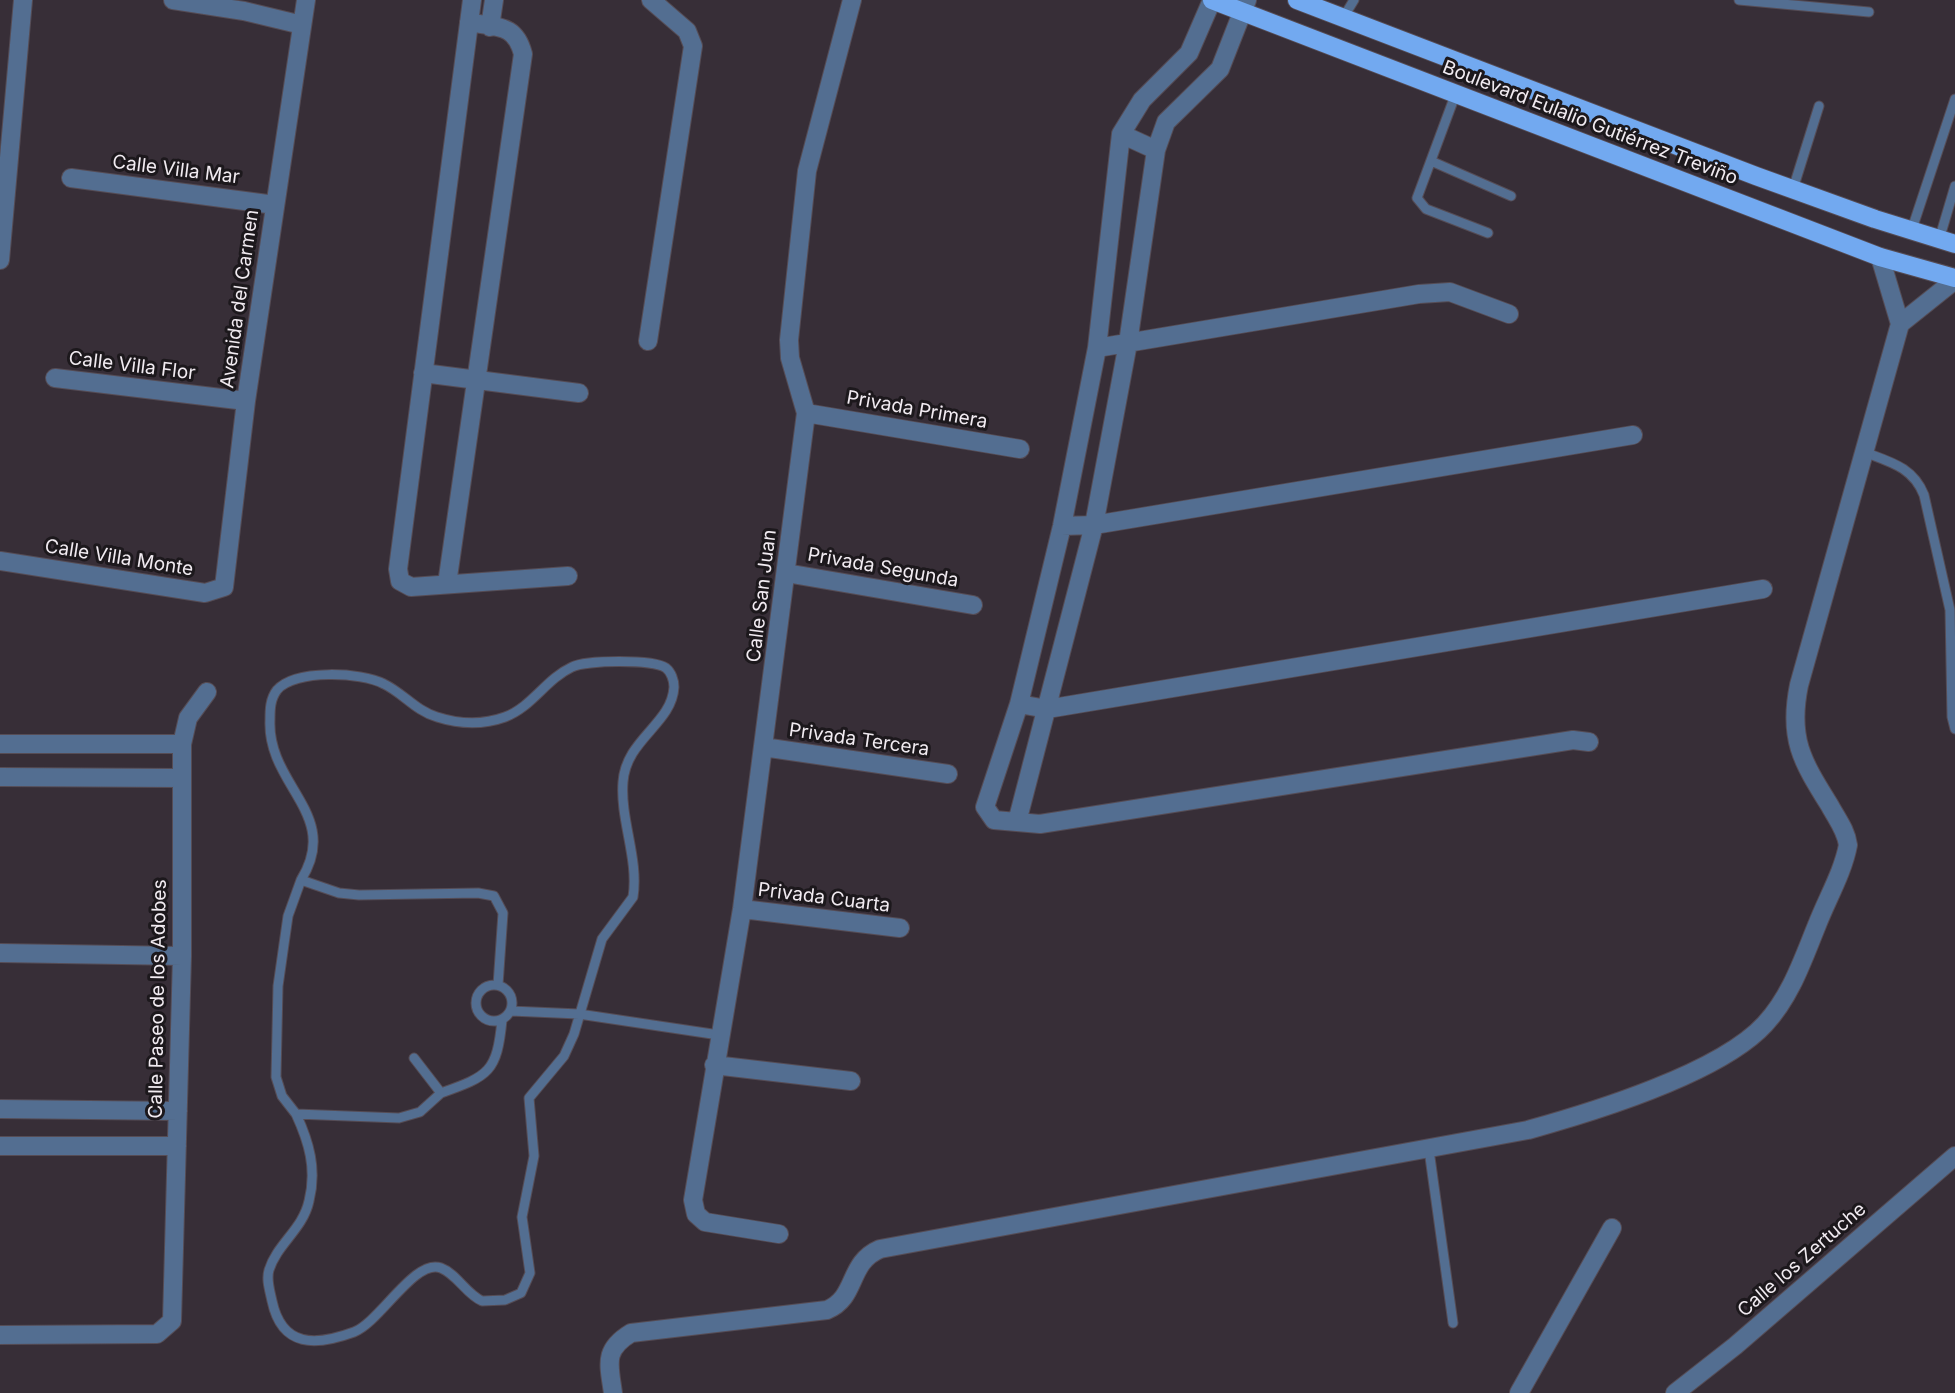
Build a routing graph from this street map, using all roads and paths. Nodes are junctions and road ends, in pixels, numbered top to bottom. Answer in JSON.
{"nodes":[{"id":1,"x":23,"y":0,"type":"edge"},
{"id":2,"x":173,"y":0,"type":"edge"},
{"id":3,"x":306,"y":0,"type":"edge"},
{"id":4,"x":472,"y":0,"type":"edge"},
{"id":5,"x":494,"y":0,"type":"edge"},
{"id":6,"x":651,"y":0,"type":"edge"},
{"id":7,"x":852,"y":0,"type":"edge"},
{"id":8,"x":1212,"y":0,"type":"edge"},
{"id":9,"x":1297,"y":0,"type":"edge"},
{"id":10,"x":1354,"y":0,"type":"edge"},
{"id":11,"x":1739,"y":0,"type":"edge"},
{"id":12,"x":1245,"y":6,"type":"edge"},
{"id":13,"x":1869,"y":12,"type":"dead end"},
{"id":14,"x":1343,"y":18,"type":"junction"},
{"id":15,"x":469,"y":22,"type":"junction"},
{"id":16,"x":302,"y":25,"type":"junction"},
{"id":17,"x":490,"y":27,"type":"junction"},
{"id":18,"x":1456,"y":93,"type":"junction"},
{"id":19,"x":1955,"y":99,"type":"edge"},
{"id":20,"x":1819,"y":106,"type":"dead end"},
{"id":21,"x":1121,"y":134,"type":"junction"},
{"id":22,"x":1156,"y":150,"type":"junction"},
{"id":23,"x":1431,"y":161,"type":"junction"},
{"id":24,"x":71,"y":178,"type":"dead end"},
{"id":25,"x":1955,"y":186,"type":"edge"},
{"id":26,"x":1793,"y":189,"type":"junction"},
{"id":27,"x":1511,"y":196,"type":"dead end"},
{"id":28,"x":275,"y":205,"type":"junction"},
{"id":29,"x":1912,"y":229,"type":"junction"},
{"id":30,"x":1488,"y":233,"type":"dead end"},
{"id":31,"x":1947,"y":242,"type":"edge"},
{"id":32,"x":1880,"y":257,"type":"junction"},
{"id":33,"x":0,"y":260,"type":"edge"},
{"id":34,"x":1955,"y":279,"type":"edge"},
{"id":35,"x":1509,"y":314,"type":"dead end"},
{"id":36,"x":1900,"y":324,"type":"junction"},
{"id":37,"x":648,"y":341,"type":"dead end"},
{"id":38,"x":1128,"y":343,"type":"junction"},
{"id":39,"x":1097,"y":348,"type":"junction"},
{"id":40,"x":423,"y":373,"type":"junction"},
{"id":41,"x":55,"y":378,"type":"dead end"},
{"id":42,"x":476,"y":380,"type":"junction"},
{"id":43,"x":579,"y":393,"type":"dead end"},
{"id":44,"x":246,"y":401,"type":"junction"},
{"id":45,"x":806,"y":413,"type":"junction"},
{"id":46,"x":1633,"y":435,"type":"dead end"},
{"id":47,"x":1020,"y":449,"type":"dead end"},
{"id":48,"x":1864,"y":452,"type":"junction"},
{"id":49,"x":1094,"y":525,"type":"junction"},
{"id":50,"x":1062,"y":526,"type":"junction"},
{"id":51,"x":0,"y":561,"type":"edge"},
{"id":52,"x":786,"y":573,"type":"junction"},
{"id":53,"x":568,"y":576,"type":"dead end"},
{"id":54,"x":227,"y":580,"type":"joint"},
{"id":55,"x":447,"y":584,"type":"junction"},
{"id":56,"x":1763,"y":590,"type":"dead end"},
{"id":57,"x":973,"y":605,"type":"dead end"},
{"id":58,"x":207,"y":692,"type":"dead end"},
{"id":59,"x":1019,"y":704,"type":"junction"},
{"id":60,"x":1047,"y":709,"type":"junction"},
{"id":61,"x":1955,"y":729,"type":"edge"},
{"id":62,"x":1589,"y":742,"type":"dead end"},
{"id":63,"x":0,"y":744,"type":"edge"},
{"id":64,"x":182,"y":744,"type":"junction"},
{"id":65,"x":56,"y":745,"type":"junction"},
{"id":66,"x":763,"y":747,"type":"junction"},
{"id":67,"x":948,"y":774,"type":"dead end"},
{"id":68,"x":0,"y":777,"type":"edge"},
{"id":69,"x":56,"y":778,"type":"junction"},
{"id":70,"x":180,"y":778,"type":"junction"},
{"id":71,"x":1017,"y":822,"type":"junction"},
{"id":72,"x":301,"y":880,"type":"junction"},
{"id":73,"x":742,"y":909,"type":"junction"},
{"id":74,"x":900,"y":928,"type":"dead end"},
{"id":75,"x":0,"y":953,"type":"edge"},
{"id":76,"x":182,"y":956,"type":"junction"},
{"id":77,"x":498,"y":985,"type":"junction"},
{"id":78,"x":511,"y":1011,"type":"junction"},
{"id":79,"x":579,"y":1014,"type":"junction"},
{"id":80,"x":502,"y":1020,"type":"junction"},
{"id":81,"x":719,"y":1035,"type":"junction"},
{"id":82,"x":414,"y":1059,"type":"dead end"},
{"id":83,"x":714,"y":1065,"type":"junction"},
{"id":84,"x":851,"y":1082,"type":"dead end"},
{"id":85,"x":441,"y":1093,"type":"junction"},
{"id":86,"x":0,"y":1109,"type":"edge"},
{"id":87,"x":178,"y":1111,"type":"junction"},
{"id":88,"x":296,"y":1114,"type":"junction"},
{"id":89,"x":0,"y":1146,"type":"edge"},
{"id":90,"x":177,"y":1146,"type":"junction"},
{"id":91,"x":1429,"y":1150,"type":"junction"},
{"id":92,"x":1955,"y":1156,"type":"edge"},
{"id":93,"x":1612,"y":1228,"type":"dead end"},
{"id":94,"x":779,"y":1234,"type":"dead end"},
{"id":95,"x":1453,"y":1324,"type":"dead end"},
{"id":96,"x":0,"y":1335,"type":"edge"},
{"id":97,"x":613,"y":1393,"type":"edge"},
{"id":98,"x":1519,"y":1393,"type":"edge"},
{"id":99,"x":1675,"y":1393,"type":"edge"}],
"edges":[{"from":1,"to":33,"type":"street"},
{"from":2,"to":16,"type":"street"},
{"from":3,"to":16,"type":"street","name":"Avenida del Carmen"},
{"from":4,"to":15,"type":"street"},
{"from":5,"to":17,"type":"street"},
{"from":6,"to":37,"type":"street"},
{"from":7,"to":45,"type":"street","name":"Calle San Juan"},
{"from":8,"to":12,"type":"main road","name":"Boulevard Eulalio Gutiérrez Treviño"},
{"from":8,"to":21,"type":"street"},
{"from":9,"to":14,"type":"main road","name":"Boulevard Eulalio Gutiérrez Treviño"},
{"from":10,"to":14,"type":"lane"},
{"from":11,"to":13,"type":"lane"},
{"from":12,"to":18,"type":"main road","name":"Boulevard Eulalio Gutiérrez Treviño"},
{"from":12,"to":22,"type":"street"},
{"from":14,"to":26,"type":"main road","name":"Boulevard Eulalio Gutiérrez Treviño"},
{"from":15,"to":17,"type":"street"},
{"from":15,"to":40,"type":"street"},
{"from":16,"to":28,"type":"street","name":"Avenida del Carmen"},
{"from":17,"to":42,"type":"street"},
{"from":18,"to":23,"type":"lane"},
{"from":18,"to":32,"type":"main road","name":"Boulevard Eulalio Gutiérrez Treviño"},
{"from":19,"to":29,"type":"lane"},
{"from":20,"to":26,"type":"lane"},
{"from":21,"to":22,"type":"street"},
{"from":21,"to":39,"type":"street"},
{"from":22,"to":38,"type":"street"},
{"from":23,"to":27,"type":"lane"},
{"from":23,"to":30,"type":"lane"},
{"from":24,"to":28,"type":"street","name":"Calle Villa Mar"},
{"from":25,"to":31,"type":"lane"},
{"from":26,"to":29,"type":"main road","name":"Boulevard Eulalio Gutiérrez Treviño"},
{"from":28,"to":44,"type":"street","name":"Avenida del Carmen"},
{"from":29,"to":31,"type":"main road","name":"Boulevard Eulalio Gutiérrez Treviño"},
{"from":32,"to":34,"type":"main road","name":"Boulevard Eulalio Gutiérrez Treviño"},
{"from":32,"to":36,"type":"street"},
{"from":34,"to":36,"type":"street"},
{"from":35,"to":38,"type":"street"},
{"from":36,"to":48,"type":"street"},
{"from":38,"to":39,"type":"street"},
{"from":38,"to":49,"type":"street"},
{"from":39,"to":50,"type":"street"},
{"from":40,"to":42,"type":"street"},
{"from":40,"to":55,"type":"street"},
{"from":41,"to":44,"type":"street","name":"Calle Villa Flor"},
{"from":42,"to":43,"type":"street"},
{"from":42,"to":55,"type":"street"},
{"from":44,"to":54,"type":"street","name":"Avenida del Carmen"},
{"from":45,"to":47,"type":"street","name":"Privada Primera"},
{"from":45,"to":52,"type":"street","name":"Calle San Juan"},
{"from":46,"to":49,"type":"street"},
{"from":48,"to":61,"type":"lane"},
{"from":48,"to":91,"type":"street"},
{"from":49,"to":50,"type":"street"},
{"from":49,"to":60,"type":"street"},
{"from":50,"to":59,"type":"street"},
{"from":51,"to":54,"type":"street","name":"Calle Villa Monte"},
{"from":52,"to":57,"type":"street","name":"Privada Segunda"},
{"from":52,"to":66,"type":"street","name":"Calle San Juan"},
{"from":53,"to":55,"type":"street"},
{"from":56,"to":60,"type":"street"},
{"from":58,"to":64,"type":"street","name":"Calle Paseo de los Adobes"},
{"from":59,"to":60,"type":"street"},
{"from":59,"to":71,"type":"street"},
{"from":60,"to":71,"type":"street"},
{"from":62,"to":71,"type":"street"},
{"from":63,"to":65,"type":"street"},
{"from":64,"to":65,"type":"street"},
{"from":64,"to":70,"type":"street","name":"Calle Paseo de los Adobes"},
{"from":65,"to":69,"type":"street"},
{"from":66,"to":67,"type":"street","name":"Privada Tercera"},
{"from":66,"to":73,"type":"street","name":"Calle San Juan"},
{"from":68,"to":69,"type":"street"},
{"from":69,"to":70,"type":"street"},
{"from":70,"to":76,"type":"street","name":"Calle Paseo de los Adobes"},
{"from":72,"to":77,"type":"lane"},
{"from":72,"to":79,"type":"lane"},
{"from":72,"to":88,"type":"lane"},
{"from":73,"to":74,"type":"street","name":"Privada Cuarta"},
{"from":73,"to":81,"type":"street","name":"Calle San Juan"},
{"from":75,"to":76,"type":"street"},
{"from":76,"to":87,"type":"street","name":"Calle Paseo de los Adobes"},
{"from":77,"to":78,"type":"lane"},
{"from":77,"to":80,"type":"lane"},
{"from":78,"to":79,"type":"lane"},
{"from":78,"to":80,"type":"lane"},
{"from":79,"to":81,"type":"lane"},
{"from":79,"to":88,"type":"lane"},
{"from":80,"to":85,"type":"lane"},
{"from":81,"to":83,"type":"street","name":"Calle San Juan"},
{"from":82,"to":85,"type":"lane"},
{"from":83,"to":84,"type":"street"},
{"from":83,"to":94,"type":"street","name":"Calle San Juan"},
{"from":85,"to":88,"type":"lane"},
{"from":86,"to":87,"type":"street"},
{"from":87,"to":90,"type":"street","name":"Calle Paseo de los Adobes"},
{"from":89,"to":90,"type":"street"},
{"from":90,"to":96,"type":"street","name":"Calle Paseo de los Adobes"},
{"from":91,"to":95,"type":"lane"},
{"from":91,"to":97,"type":"street"},
{"from":92,"to":99,"type":"street","name":"Calle los Zertuche"},
{"from":93,"to":98,"type":"street"}]}
